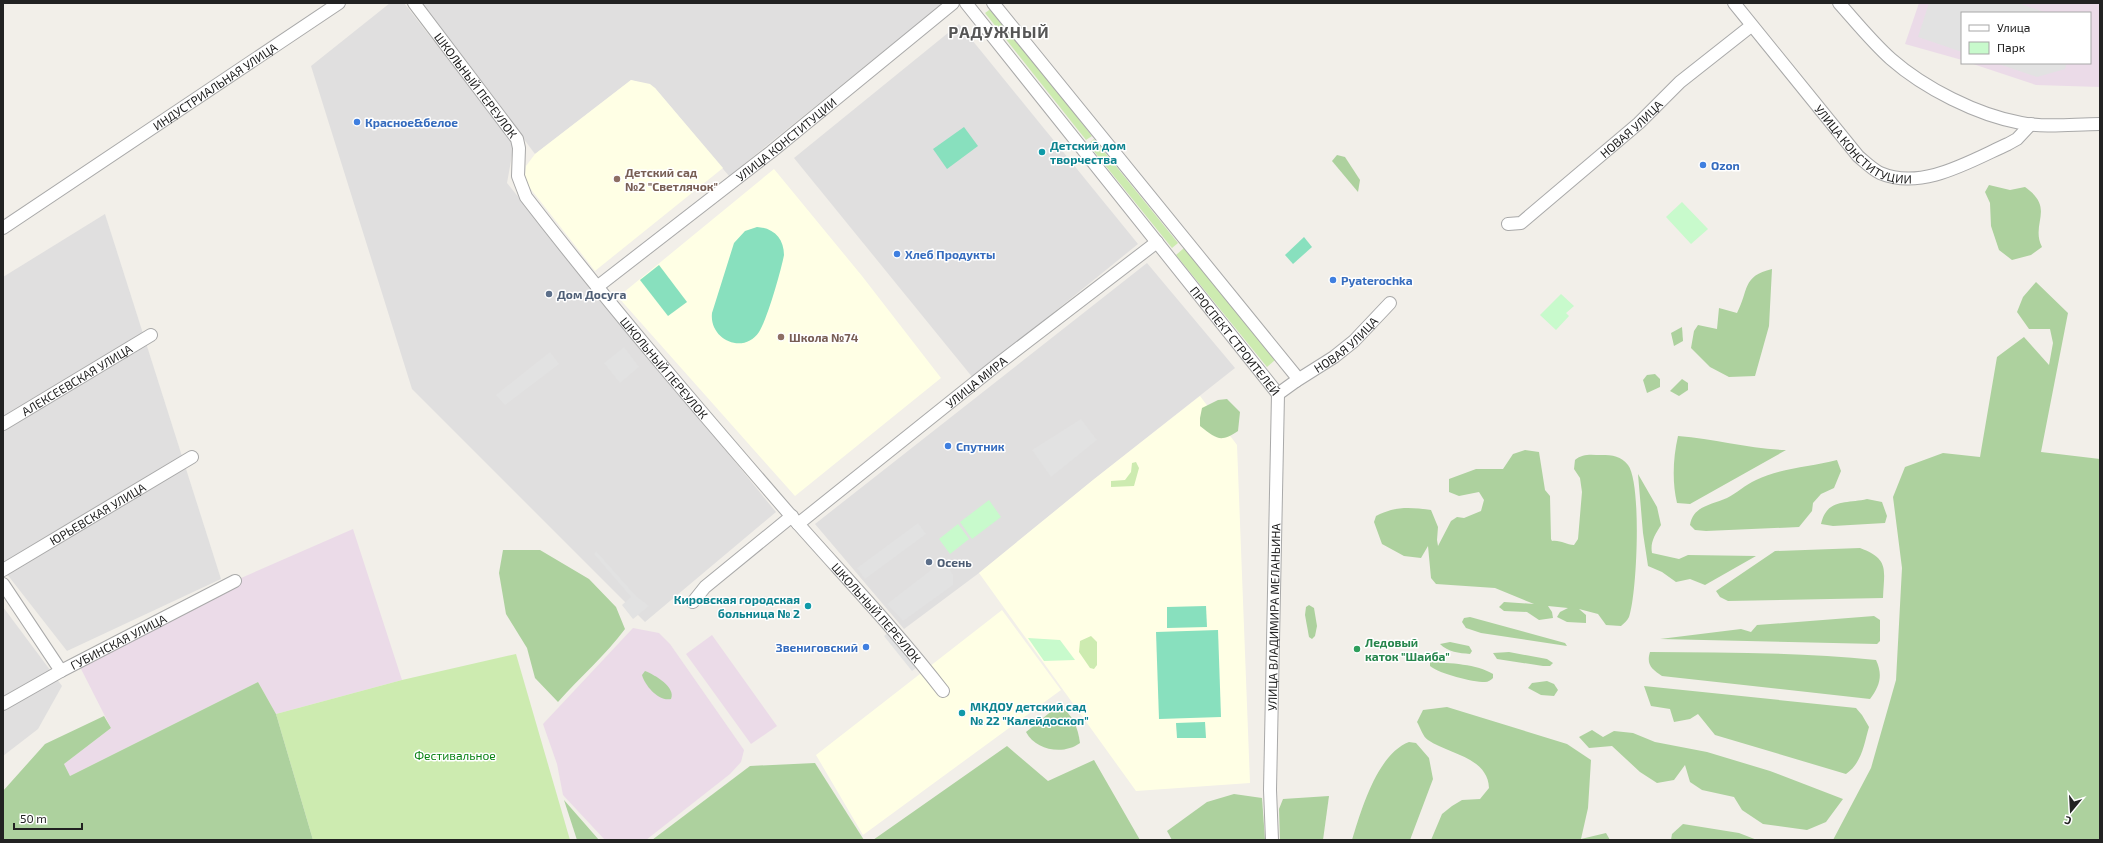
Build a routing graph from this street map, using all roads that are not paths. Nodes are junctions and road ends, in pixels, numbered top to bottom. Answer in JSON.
{"nodes":[{"id":1,"x":414,"y":3,"type":"edge"},
{"id":2,"x":953,"y":3,"type":"edge"},
{"id":3,"x":966,"y":3,"type":"edge"},
{"id":4,"x":993,"y":3,"type":"edge"},
{"id":5,"x":1734,"y":3,"type":"edge"},
{"id":6,"x":1839,"y":3,"type":"edge"},
{"id":7,"x":334,"y":4,"type":"edge"},
{"id":8,"x":1751,"y":26,"type":"junction"},
{"id":9,"x":2031,"y":124,"type":"junction"},
{"id":10,"x":2100,"y":124,"type":"edge"},
{"id":11,"x":1508,"y":224,"type":"dead end"},
{"id":12,"x":3,"y":228,"type":"edge"},
{"id":13,"x":1157,"y":242,"type":"junction"},
{"id":14,"x":597,"y":287,"type":"junction"},
{"id":15,"x":1390,"y":303,"type":"dead end"},
{"id":16,"x":151,"y":335,"type":"dead end"},
{"id":17,"x":1296,"y":380,"type":"junction"},
{"id":18,"x":1278,"y":394,"type":"junction"},
{"id":19,"x":3,"y":424,"type":"edge"},
{"id":20,"x":192,"y":457,"type":"dead end"},
{"id":21,"x":795,"y":520,"type":"junction"},
{"id":22,"x":3,"y":570,"type":"edge"},
{"id":23,"x":235,"y":581,"type":"dead end"},
{"id":24,"x":3,"y":584,"type":"edge"},
{"id":25,"x":693,"y":602,"type":"dead end"},
{"id":26,"x":61,"y":671,"type":"junction"},
{"id":27,"x":943,"y":691,"type":"dead end"},
{"id":28,"x":3,"y":704,"type":"edge"},
{"id":29,"x":1272,"y":840,"type":"edge"}],
"edges":[{"from":1,"to":14,"type":"street","name":"ШКОЛЬНЫЙ ПЕРЕУЛОК"},
{"from":2,"to":14,"type":"street","name":"УЛИЦА КОНСТИТУЦИИ"},
{"from":3,"to":13,"type":"street","name":"ПРОСПЕКТ СТРОИТЕЛЕЙ"},
{"from":4,"to":17,"type":"street","name":"ПРОСПЕКТ СТРОИТЕЛЕЙ"},
{"from":5,"to":8,"type":"street","name":"УЛИЦА КОНСТИТУЦИИ"},
{"from":6,"to":9,"type":"street"},
{"from":7,"to":12,"type":"street","name":"ИНДУСТРИАЛЬНАЯ УЛИЦА"},
{"from":8,"to":9,"type":"street","name":"УЛИЦА КОНСТИТУЦИИ"},
{"from":8,"to":11,"type":"street","name":"НОВАЯ УЛИЦА"},
{"from":9,"to":10,"type":"street"},
{"from":13,"to":18,"type":"street","name":"ПРОСПЕКТ СТРОИТЕЛЕЙ"},
{"from":13,"to":21,"type":"street","name":"УЛИЦА МИРА"},
{"from":14,"to":21,"type":"street","name":"ШКОЛЬНЫЙ ПЕРЕУЛОК"},
{"from":15,"to":17,"type":"street","name":"НОВАЯ УЛИЦА"},
{"from":16,"to":19,"type":"street","name":"АЛЕКСЕЕВСКАЯ УЛИЦА"},
{"from":17,"to":18,"type":"street","name":"ПРОСПЕКТ СТРОИТЕЛЕЙ"},
{"from":18,"to":29,"type":"street","name":"УЛИЦА ВЛАДИМИРА МЕЛАНЬИНА"},
{"from":20,"to":22,"type":"street","name":"ЮРЬЕВСКАЯ УЛИЦА"},
{"from":21,"to":25,"type":"street","name":"УЛИЦА МИРА"},
{"from":21,"to":27,"type":"street","name":"ШКОЛЬНЫЙ ПЕРЕУЛОК"},
{"from":23,"to":26,"type":"street","name":"ГУБИНСКАЯ УЛИЦА"},
{"from":24,"to":26,"type":"street"},
{"from":26,"to":28,"type":"street","name":"ГУБИНСКАЯ УЛИЦА"}]}
